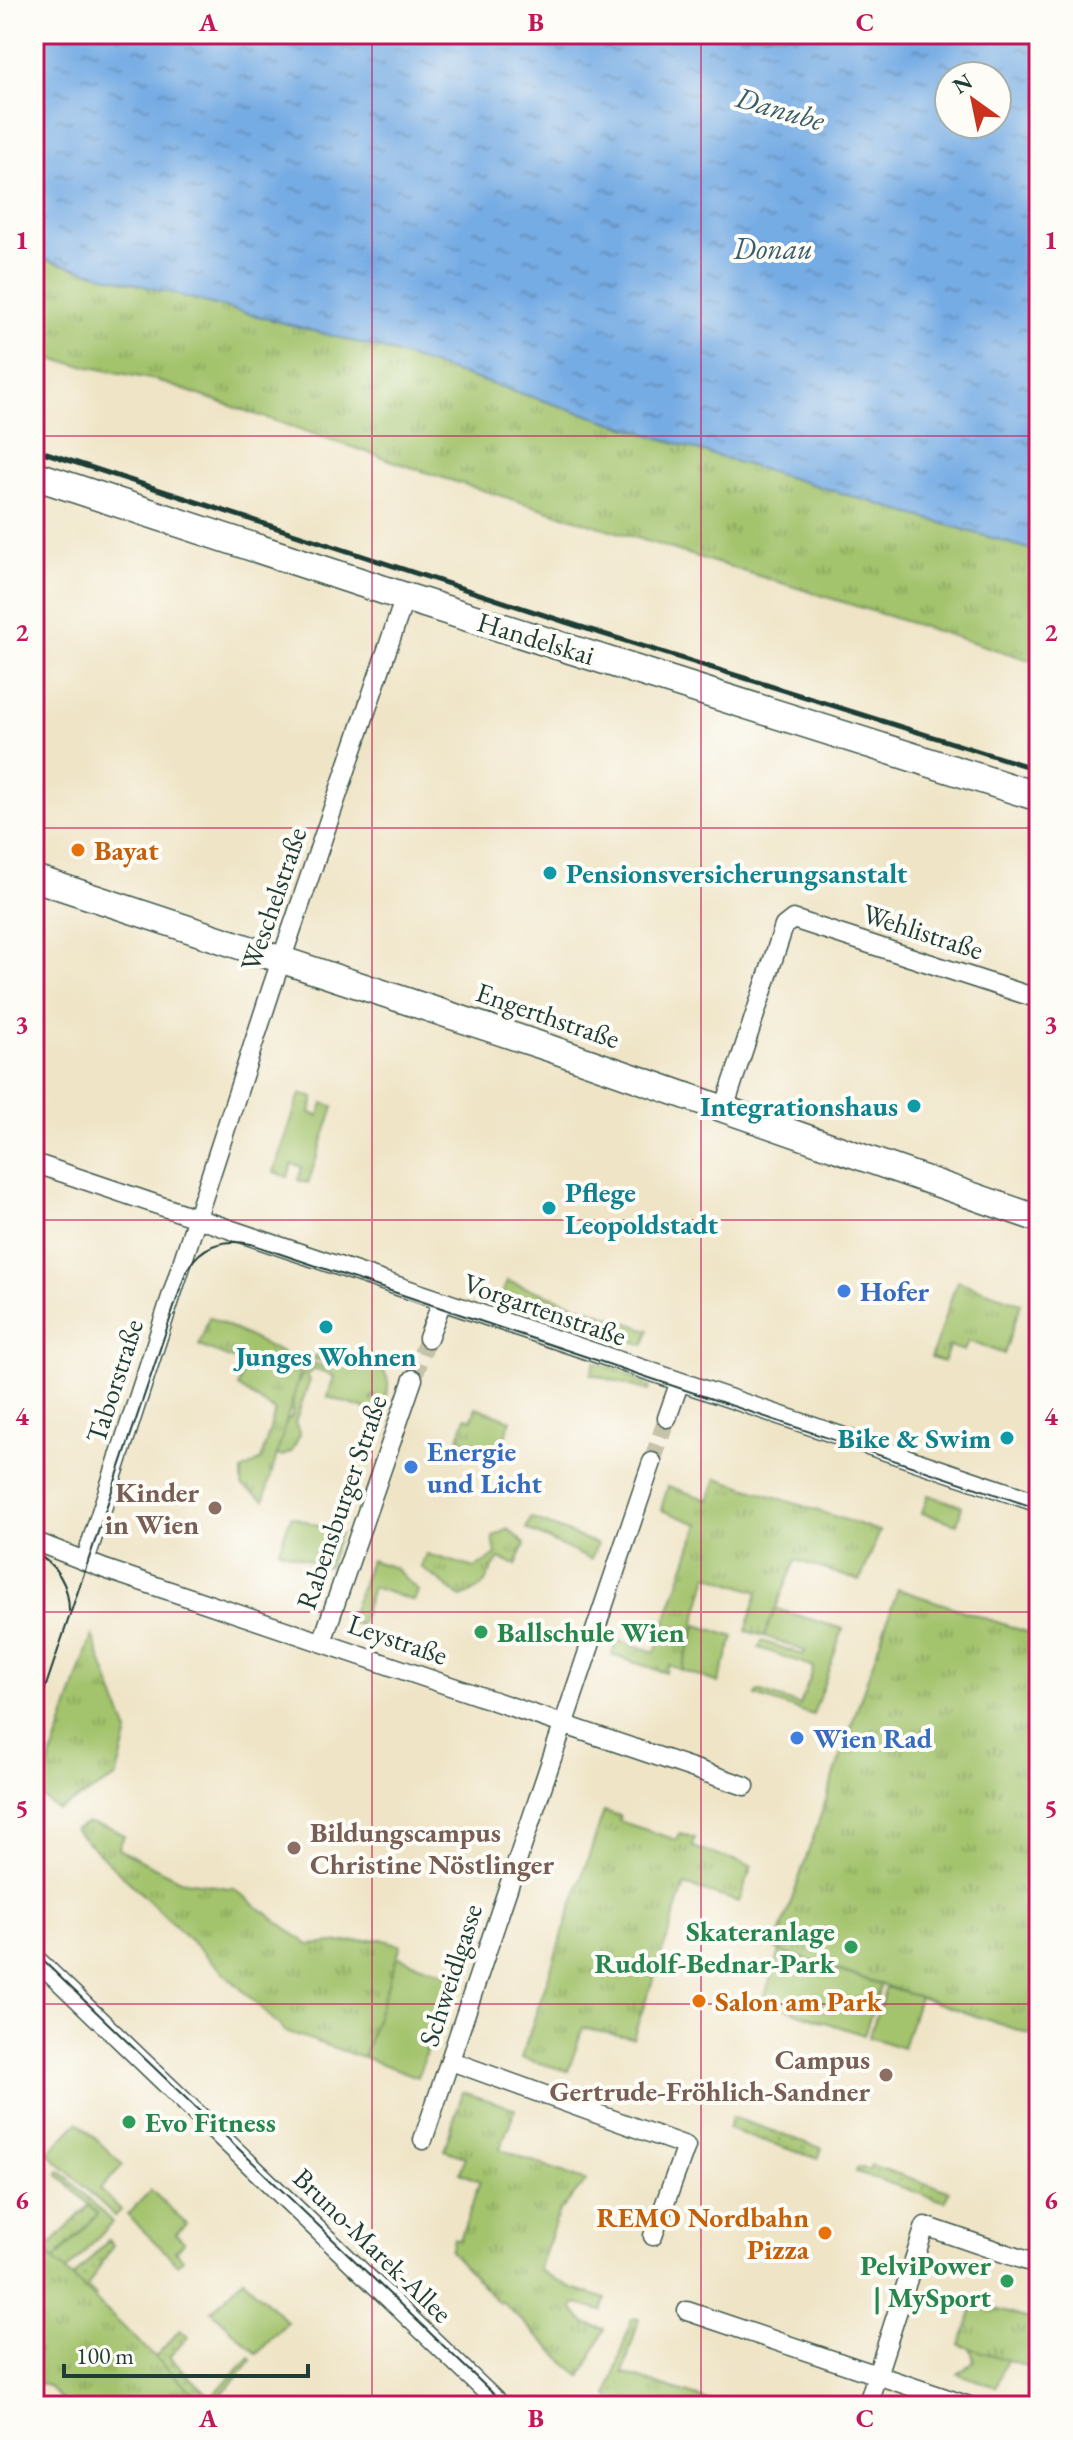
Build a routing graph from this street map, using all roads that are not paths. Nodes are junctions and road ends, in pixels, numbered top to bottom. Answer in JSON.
{"nodes":[{"id":1,"x":34,"y":475,"type":"edge"},
{"id":2,"x":405,"y":597,"type":"junction"},
{"id":3,"x":1039,"y":797,"type":"edge"},
{"id":4,"x":34,"y":878,"type":"edge"},
{"id":5,"x":282,"y":961,"type":"junction"},
{"id":6,"x":1039,"y":999,"type":"edge"},
{"id":7,"x":724,"y":1109,"type":"junction"},
{"id":8,"x":34,"y":1163,"type":"edge"},
{"id":9,"x":196,"y":1219,"type":"junction"},
{"id":10,"x":1039,"y":1219,"type":"edge"},
{"id":11,"x":441,"y":1304,"type":"junction"},
{"id":12,"x":428,"y":1338,"type":"tunnel mouth"},
{"id":13,"x":413,"y":1379,"type":"tunnel mouth"},
{"id":14,"x":679,"y":1384,"type":"junction"},
{"id":15,"x":667,"y":1418,"type":"tunnel mouth"},
{"id":16,"x":652,"y":1462,"type":"tunnel mouth"},
{"id":17,"x":1039,"y":1503,"type":"edge"},
{"id":18,"x":34,"y":1541,"type":"edge"},
{"id":19,"x":85,"y":1561,"type":"junction"},
{"id":20,"x":322,"y":1642,"type":"junction"},
{"id":21,"x":562,"y":1726,"type":"junction"},
{"id":22,"x":745,"y":1786,"type":"dead end"},
{"id":23,"x":34,"y":1957,"type":"edge"},
{"id":24,"x":451,"y":2061,"type":"junction"},
{"id":25,"x":423,"y":2140,"type":"dead end"},
{"id":26,"x":653,"y":2236,"type":"dead end"},
{"id":27,"x":1039,"y":2265,"type":"edge"},
{"id":28,"x":687,"y":2311,"type":"dead end"},
{"id":29,"x":877,"y":2376,"type":"junction"},
{"id":30,"x":501,"y":2406,"type":"edge"},
{"id":31,"x":867,"y":2406,"type":"edge"},
{"id":32,"x":969,"y":2406,"type":"edge"}],
"edges":[{"from":1,"to":2,"type":"main road","name":"Handelskai"},
{"from":2,"to":3,"type":"main road","name":"Handelskai"},
{"from":2,"to":5,"type":"street","name":"Weschelstraße"},
{"from":4,"to":5,"type":"street","name":"Engerthstraße"},
{"from":5,"to":7,"type":"street","name":"Engerthstraße"},
{"from":5,"to":9,"type":"street","name":"Weschelstraße"},
{"from":6,"to":7,"type":"street","name":"Wehlistraße"},
{"from":7,"to":10,"type":"street","name":"Engerthstraße"},
{"from":8,"to":9,"type":"street","name":"Vorgartenstraße"},
{"from":9,"to":11,"type":"street","name":"Vorgartenstraße"},
{"from":9,"to":19,"type":"street","name":"Taborstraße"},
{"from":11,"to":12,"type":"street"},
{"from":11,"to":14,"type":"street","name":"Vorgartenstraße"},
{"from":13,"to":20,"type":"street","name":"Rabensburger Straße"},
{"from":14,"to":15,"type":"street"},
{"from":14,"to":17,"type":"street","name":"Vorgartenstraße"},
{"from":16,"to":21,"type":"street","name":"Schweidlgasse"},
{"from":18,"to":19,"type":"street","name":"Leystraße"},
{"from":19,"to":20,"type":"street","name":"Leystraße"},
{"from":20,"to":21,"type":"street","name":"Leystraße"},
{"from":21,"to":22,"type":"street","name":"Leystraße"},
{"from":21,"to":24,"type":"street","name":"Schweidlgasse"},
{"from":23,"to":30,"type":"street","name":"Bruno-Marek-Allee"},
{"from":24,"to":25,"type":"street","name":"Schweidlgasse"},
{"from":24,"to":26,"type":"street"},
{"from":27,"to":29,"type":"street"},
{"from":28,"to":29,"type":"street"},
{"from":29,"to":31,"type":"street"},
{"from":29,"to":32,"type":"street"}]}
